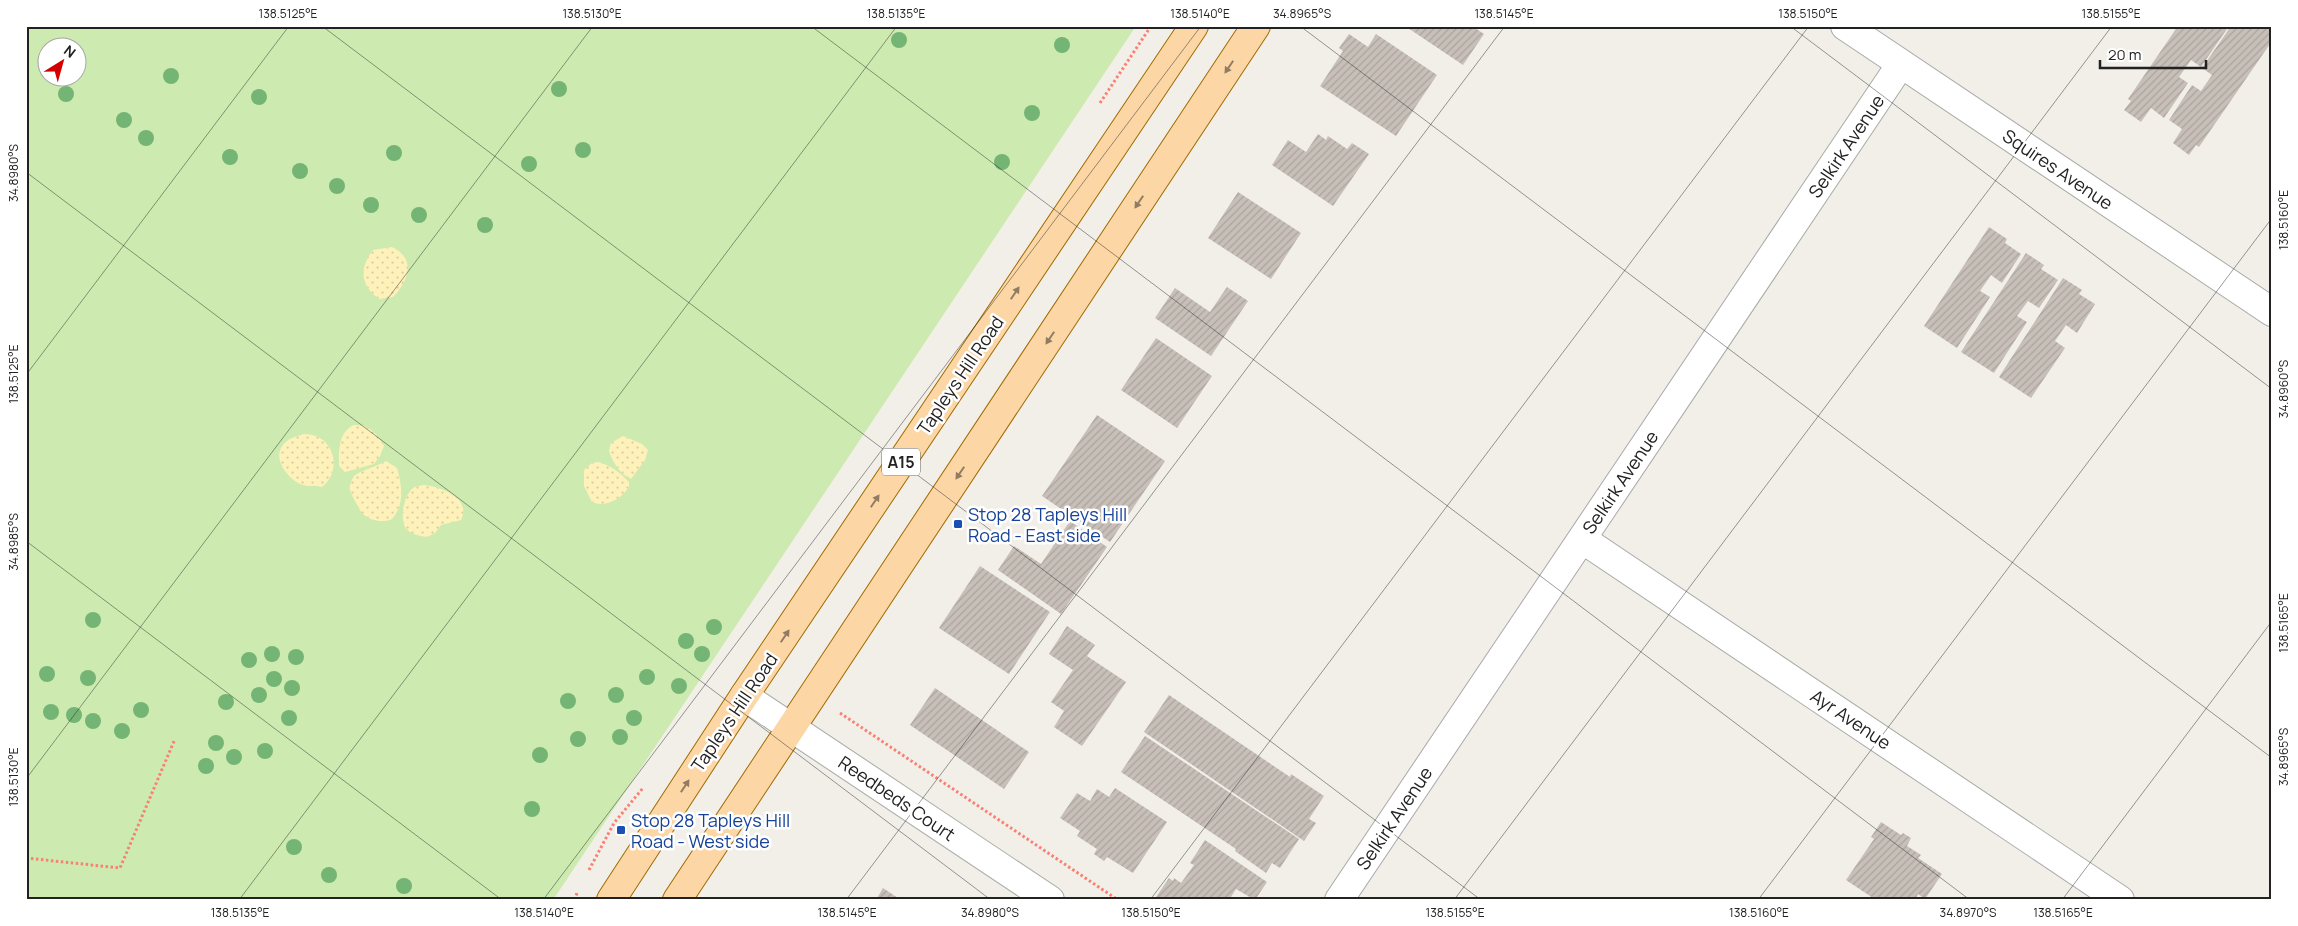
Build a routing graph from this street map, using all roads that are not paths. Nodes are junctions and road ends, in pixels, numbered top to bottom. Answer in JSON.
{"nodes":[{"id":1,"x":1194,"y":26,"type":"edge"},
{"id":2,"x":1256,"y":26,"type":"edge"},
{"id":3,"x":1845,"y":26,"type":"edge"},
{"id":4,"x":1901,"y":64,"type":"junction"},
{"id":5,"x":2272,"y":312,"type":"edge"},
{"id":6,"x":1582,"y":539,"type":"junction"},
{"id":7,"x":744,"y":696,"type":"junction"},
{"id":8,"x":791,"y":728,"type":"junction"},
{"id":9,"x":611,"y":900,"type":"edge"},
{"id":10,"x":676,"y":900,"type":"edge"},
{"id":11,"x":1050,"y":900,"type":"edge"},
{"id":12,"x":1340,"y":900,"type":"edge"},
{"id":13,"x":2120,"y":900,"type":"edge"}],
"edges":[{"from":7,"to":1,"type":"main road","name":"Tapleys Hill Road","number":"A15","one_way":true},
{"from":2,"to":8,"type":"main road","one_way":true},
{"from":3,"to":4,"type":"street","name":"Squires Avenue"},
{"from":4,"to":5,"type":"street","name":"Squires Avenue"},
{"from":4,"to":6,"type":"street","name":"Selkirk Avenue"},
{"from":6,"to":12,"type":"street","name":"Selkirk Avenue"},
{"from":6,"to":13,"type":"street","name":"Ayr Avenue"},
{"from":7,"to":8,"type":"street","name":"Reedbeds Court"},
{"from":9,"to":7,"type":"main road","name":"Tapleys Hill Road","number":"A15","one_way":true},
{"from":8,"to":10,"type":"main road"},
{"from":8,"to":11,"type":"street","name":"Reedbeds Court"}]}
